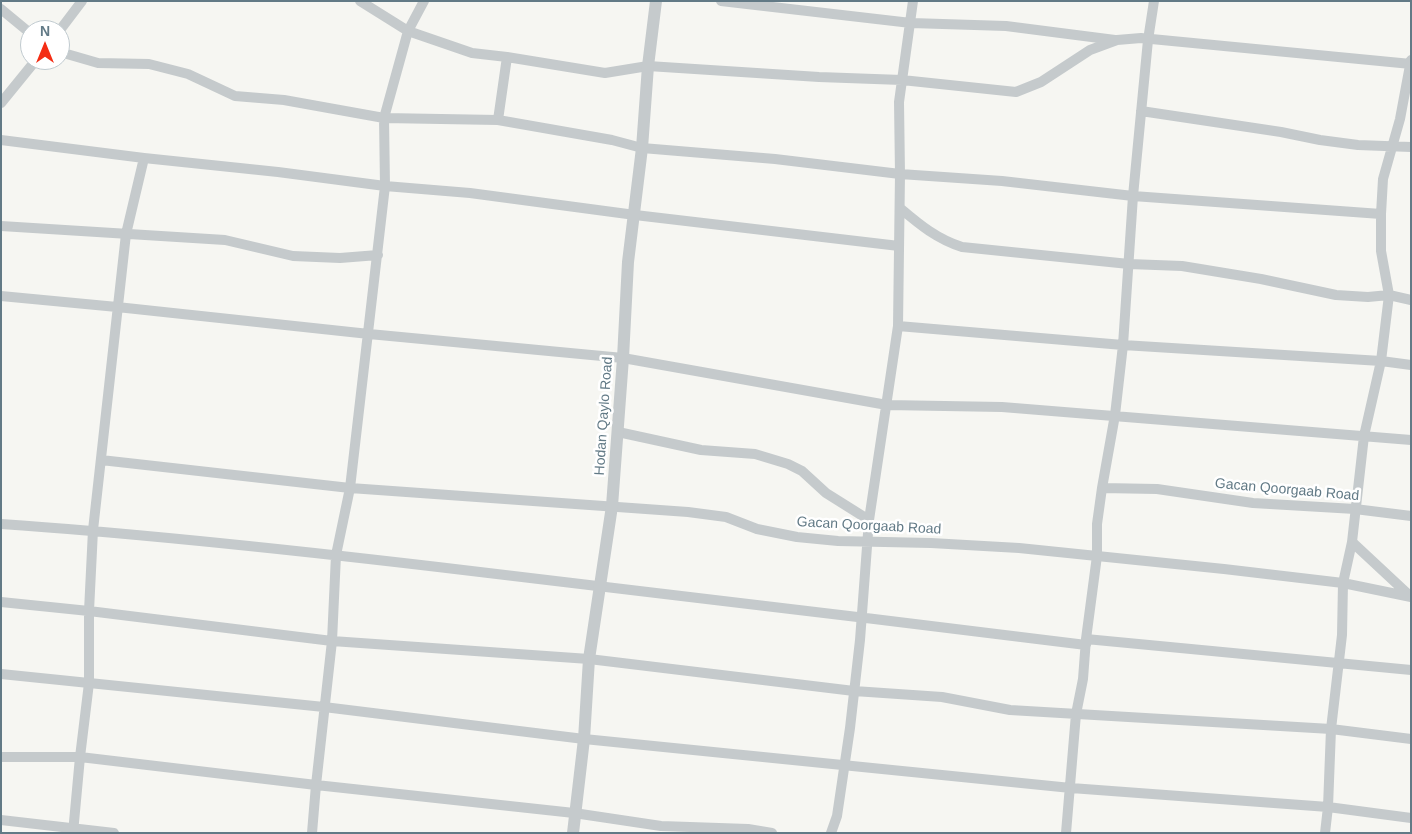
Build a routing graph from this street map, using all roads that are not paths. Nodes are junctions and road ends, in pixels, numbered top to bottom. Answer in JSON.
{"nodes":[{"id":1,"x":82,"y":1,"type":"edge"},
{"id":2,"x":360,"y":1,"type":"edge"},
{"id":3,"x":424,"y":1,"type":"edge"},
{"id":4,"x":656,"y":1,"type":"edge"},
{"id":5,"x":721,"y":1,"type":"edge"},
{"id":6,"x":913,"y":1,"type":"edge"},
{"id":7,"x":1154,"y":1,"type":"edge"},
{"id":8,"x":1,"y":9,"type":"edge"},
{"id":9,"x":68,"y":20,"type":"edge"},
{"id":10,"x":911,"y":22,"type":"junction"},
{"id":11,"x":20,"y":25,"type":"edge"},
{"id":12,"x":408,"y":31,"type":"junction"},
{"id":13,"x":1117,"y":40,"type":"junction"},
{"id":14,"x":1148,"y":40,"type":"junction"},
{"id":15,"x":70,"y":55,"type":"edge"},
{"id":16,"x":506,"y":57,"type":"junction"},
{"id":17,"x":1411,"y":62,"type":"edge"},
{"id":18,"x":648,"y":66,"type":"junction"},
{"id":19,"x":28,"y":70,"type":"edge"},
{"id":20,"x":902,"y":80,"type":"junction"},
{"id":21,"x":1,"y":103,"type":"edge"},
{"id":22,"x":1141,"y":111,"type":"junction"},
{"id":23,"x":384,"y":118,"type":"junction"},
{"id":24,"x":498,"y":120,"type":"junction"},
{"id":25,"x":1,"y":140,"type":"edge"},
{"id":26,"x":1392,"y":146,"type":"junction"},
{"id":27,"x":1411,"y":147,"type":"edge"},
{"id":28,"x":642,"y":148,"type":"junction"},
{"id":29,"x":144,"y":158,"type":"junction"},
{"id":30,"x":900,"y":174,"type":"junction"},
{"id":31,"x":385,"y":186,"type":"junction"},
{"id":32,"x":1133,"y":196,"type":"junction"},
{"id":33,"x":900,"y":208,"type":"junction"},
{"id":34,"x":635,"y":214,"type":"junction"},
{"id":35,"x":1380,"y":214,"type":"junction"},
{"id":36,"x":1,"y":226,"type":"edge"},
{"id":37,"x":126,"y":234,"type":"junction"},
{"id":38,"x":899,"y":246,"type":"junction"},
{"id":39,"x":378,"y":254,"type":"junction"},
{"id":40,"x":1129,"y":264,"type":"junction"},
{"id":41,"x":1389,"y":295,"type":"junction"},
{"id":42,"x":1,"y":296,"type":"edge"},
{"id":43,"x":1411,"y":300,"type":"edge"},
{"id":44,"x":117,"y":307,"type":"junction"},
{"id":45,"x":898,"y":326,"type":"junction"},
{"id":46,"x":369,"y":334,"type":"junction"},
{"id":47,"x":1123,"y":345,"type":"junction"},
{"id":48,"x":623,"y":358,"type":"junction"},
{"id":49,"x":1380,"y":361,"type":"junction"},
{"id":50,"x":1411,"y":365,"type":"edge"},
{"id":51,"x":887,"y":404,"type":"junction"},
{"id":52,"x":1115,"y":415,"type":"junction"},
{"id":53,"x":618,"y":432,"type":"junction"},
{"id":54,"x":1364,"y":436,"type":"junction"},
{"id":55,"x":1411,"y":440,"type":"edge"},
{"id":56,"x":101,"y":460,"type":"junction"},
{"id":57,"x":350,"y":488,"type":"junction"},
{"id":58,"x":1102,"y":488,"type":"junction"},
{"id":59,"x":612,"y":506,"type":"junction"},
{"id":60,"x":1355,"y":509,"type":"junction"},
{"id":61,"x":1411,"y":516,"type":"edge"},
{"id":62,"x":869,"y":520,"type":"junction"},
{"id":63,"x":1,"y":524,"type":"edge"},
{"id":64,"x":93,"y":530,"type":"junction"},
{"id":65,"x":868,"y":542,"type":"junction"},
{"id":66,"x":1352,"y":542,"type":"junction"},
{"id":67,"x":336,"y":555,"type":"junction"},
{"id":68,"x":1097,"y":556,"type":"junction"},
{"id":69,"x":1343,"y":583,"type":"junction"},
{"id":70,"x":600,"y":585,"type":"junction"},
{"id":71,"x":1411,"y":597,"type":"edge"},
{"id":72,"x":1,"y":602,"type":"edge"},
{"id":73,"x":89,"y":611,"type":"junction"},
{"id":74,"x":861,"y":618,"type":"junction"},
{"id":75,"x":332,"y":640,"type":"junction"},
{"id":76,"x":1086,"y":642,"type":"junction"},
{"id":77,"x":590,"y":659,"type":"junction"},
{"id":78,"x":1340,"y":664,"type":"junction"},
{"id":79,"x":1411,"y":670,"type":"edge"},
{"id":80,"x":1,"y":674,"type":"edge"},
{"id":81,"x":89,"y":683,"type":"junction"},
{"id":82,"x":854,"y":691,"type":"junction"},
{"id":83,"x":324,"y":708,"type":"junction"},
{"id":84,"x":1076,"y":714,"type":"junction"},
{"id":85,"x":1331,"y":729,"type":"junction"},
{"id":86,"x":584,"y":739,"type":"junction"},
{"id":87,"x":1411,"y":739,"type":"edge"},
{"id":88,"x":1,"y":757,"type":"edge"},
{"id":89,"x":80,"y":757,"type":"junction"},
{"id":90,"x":844,"y":766,"type":"junction"},
{"id":91,"x":316,"y":785,"type":"junction"},
{"id":92,"x":1071,"y":788,"type":"junction"},
{"id":93,"x":1328,"y":807,"type":"junction"},
{"id":94,"x":574,"y":813,"type":"junction"},
{"id":95,"x":1411,"y":818,"type":"edge"},
{"id":96,"x":1,"y":820,"type":"edge"},
{"id":97,"x":74,"y":830,"type":"edge"},
{"id":98,"x":114,"y":833,"type":"edge"},
{"id":99,"x":312,"y":833,"type":"edge"},
{"id":100,"x":573,"y":833,"type":"edge"},
{"id":101,"x":772,"y":833,"type":"edge"},
{"id":102,"x":831,"y":833,"type":"edge"},
{"id":103,"x":1066,"y":833,"type":"edge"},
{"id":104,"x":1325,"y":833,"type":"edge"}],
"edges":[{"from":1,"to":9,"type":"street"},
{"from":2,"to":12,"type":"street"},
{"from":3,"to":12,"type":"street"},
{"from":4,"to":18,"type":"street","name":"Hodan Qaylo Road"},
{"from":5,"to":10,"type":"street"},
{"from":6,"to":10,"type":"street"},
{"from":7,"to":14,"type":"street"},
{"from":8,"to":11,"type":"street"},
{"from":10,"to":13,"type":"street"},
{"from":10,"to":20,"type":"street"},
{"from":12,"to":16,"type":"street"},
{"from":12,"to":23,"type":"street"},
{"from":13,"to":14,"type":"street"},
{"from":13,"to":20,"type":"street"},
{"from":14,"to":17,"type":"street"},
{"from":14,"to":22,"type":"street"},
{"from":15,"to":23,"type":"street"},
{"from":16,"to":18,"type":"street"},
{"from":16,"to":24,"type":"street"},
{"from":17,"to":26,"type":"street"},
{"from":18,"to":20,"type":"street"},
{"from":18,"to":28,"type":"street","name":"Hodan Qaylo Road"},
{"from":19,"to":21,"type":"street"},
{"from":20,"to":30,"type":"street"},
{"from":22,"to":26,"type":"street"},
{"from":22,"to":32,"type":"street"},
{"from":23,"to":24,"type":"street"},
{"from":23,"to":31,"type":"street"},
{"from":24,"to":28,"type":"street"},
{"from":25,"to":29,"type":"street"},
{"from":26,"to":27,"type":"street"},
{"from":26,"to":35,"type":"street"},
{"from":28,"to":30,"type":"street"},
{"from":28,"to":34,"type":"street","name":"Hodan Qaylo Road"},
{"from":29,"to":31,"type":"street"},
{"from":29,"to":37,"type":"street"},
{"from":30,"to":32,"type":"street"},
{"from":30,"to":33,"type":"street"},
{"from":31,"to":34,"type":"street"},
{"from":31,"to":39,"type":"street"},
{"from":32,"to":35,"type":"street"},
{"from":32,"to":40,"type":"street"},
{"from":33,"to":38,"type":"street"},
{"from":33,"to":40,"type":"street"},
{"from":34,"to":38,"type":"street"},
{"from":34,"to":48,"type":"street","name":"Hodan Qaylo Road"},
{"from":35,"to":41,"type":"street"},
{"from":36,"to":37,"type":"street"},
{"from":37,"to":39,"type":"street"},
{"from":37,"to":44,"type":"street"},
{"from":38,"to":45,"type":"street"},
{"from":39,"to":46,"type":"street"},
{"from":40,"to":41,"type":"street"},
{"from":40,"to":47,"type":"street"},
{"from":41,"to":43,"type":"street"},
{"from":41,"to":49,"type":"street"},
{"from":42,"to":44,"type":"street"},
{"from":44,"to":46,"type":"street"},
{"from":44,"to":56,"type":"street"},
{"from":45,"to":47,"type":"street"},
{"from":45,"to":51,"type":"street"},
{"from":46,"to":48,"type":"street"},
{"from":46,"to":57,"type":"street"},
{"from":47,"to":49,"type":"street"},
{"from":47,"to":52,"type":"street"},
{"from":48,"to":51,"type":"street"},
{"from":48,"to":53,"type":"street","name":"Hodan Qaylo Road"},
{"from":49,"to":50,"type":"street"},
{"from":49,"to":54,"type":"street"},
{"from":51,"to":52,"type":"street"},
{"from":51,"to":62,"type":"street"},
{"from":52,"to":54,"type":"street"},
{"from":52,"to":58,"type":"street"},
{"from":53,"to":59,"type":"street","name":"Hodan Qaylo Road"},
{"from":53,"to":62,"type":"street"},
{"from":54,"to":55,"type":"street"},
{"from":54,"to":60,"type":"street"},
{"from":56,"to":57,"type":"street","name":"Gacan Qoorgaab Road"},
{"from":56,"to":64,"type":"street"},
{"from":57,"to":59,"type":"street","name":"Gacan Qoorgaab Road"},
{"from":57,"to":67,"type":"street"},
{"from":58,"to":60,"type":"street","name":"Gacan Qoorgaab Road"},
{"from":58,"to":68,"type":"street"},
{"from":59,"to":65,"type":"street","name":"Gacan Qoorgaab Road"},
{"from":59,"to":70,"type":"street","name":"Hodan Qaylo Road"},
{"from":60,"to":61,"type":"street","name":"Gacan Qoorgaab Road"},
{"from":60,"to":66,"type":"street"},
{"from":62,"to":65,"type":"street"},
{"from":63,"to":64,"type":"street"},
{"from":64,"to":67,"type":"street"},
{"from":64,"to":73,"type":"street"},
{"from":65,"to":68,"type":"street","name":"Gacan Qoorgaab Road"},
{"from":65,"to":74,"type":"street"},
{"from":66,"to":69,"type":"street"},
{"from":66,"to":71,"type":"street"},
{"from":67,"to":70,"type":"street"},
{"from":67,"to":75,"type":"street"},
{"from":68,"to":69,"type":"street","name":"Gacan Qoorgaab Road"},
{"from":68,"to":76,"type":"street"},
{"from":69,"to":71,"type":"street","name":"Gacan Qoorgaab Road"},
{"from":69,"to":78,"type":"street"},
{"from":70,"to":74,"type":"street"},
{"from":70,"to":77,"type":"street","name":"Hodan Qaylo Road"},
{"from":72,"to":73,"type":"street"},
{"from":73,"to":75,"type":"street"},
{"from":73,"to":81,"type":"street"},
{"from":74,"to":76,"type":"street"},
{"from":74,"to":82,"type":"street"},
{"from":75,"to":77,"type":"street"},
{"from":75,"to":83,"type":"street"},
{"from":76,"to":78,"type":"street"},
{"from":76,"to":84,"type":"street"},
{"from":77,"to":82,"type":"street"},
{"from":77,"to":86,"type":"street","name":"Hodan Qaylo Road"},
{"from":78,"to":79,"type":"street"},
{"from":78,"to":85,"type":"street"},
{"from":80,"to":81,"type":"street"},
{"from":81,"to":83,"type":"street"},
{"from":81,"to":89,"type":"street"},
{"from":82,"to":84,"type":"street"},
{"from":82,"to":90,"type":"street"},
{"from":83,"to":86,"type":"street"},
{"from":83,"to":91,"type":"street"},
{"from":84,"to":85,"type":"street"},
{"from":84,"to":92,"type":"street"},
{"from":85,"to":87,"type":"street"},
{"from":85,"to":93,"type":"street"},
{"from":86,"to":90,"type":"street"},
{"from":86,"to":94,"type":"street","name":"Hodan Qaylo Road"},
{"from":88,"to":89,"type":"street"},
{"from":89,"to":91,"type":"street"},
{"from":89,"to":97,"type":"street"},
{"from":90,"to":92,"type":"street"},
{"from":90,"to":102,"type":"street"},
{"from":91,"to":94,"type":"street"},
{"from":91,"to":99,"type":"street"},
{"from":92,"to":93,"type":"street"},
{"from":92,"to":103,"type":"street"},
{"from":93,"to":95,"type":"street"},
{"from":93,"to":104,"type":"street"},
{"from":94,"to":100,"type":"street","name":"Hodan Qaylo Road"},
{"from":94,"to":101,"type":"street"},
{"from":96,"to":97,"type":"street"},
{"from":97,"to":98,"type":"street"}]}
